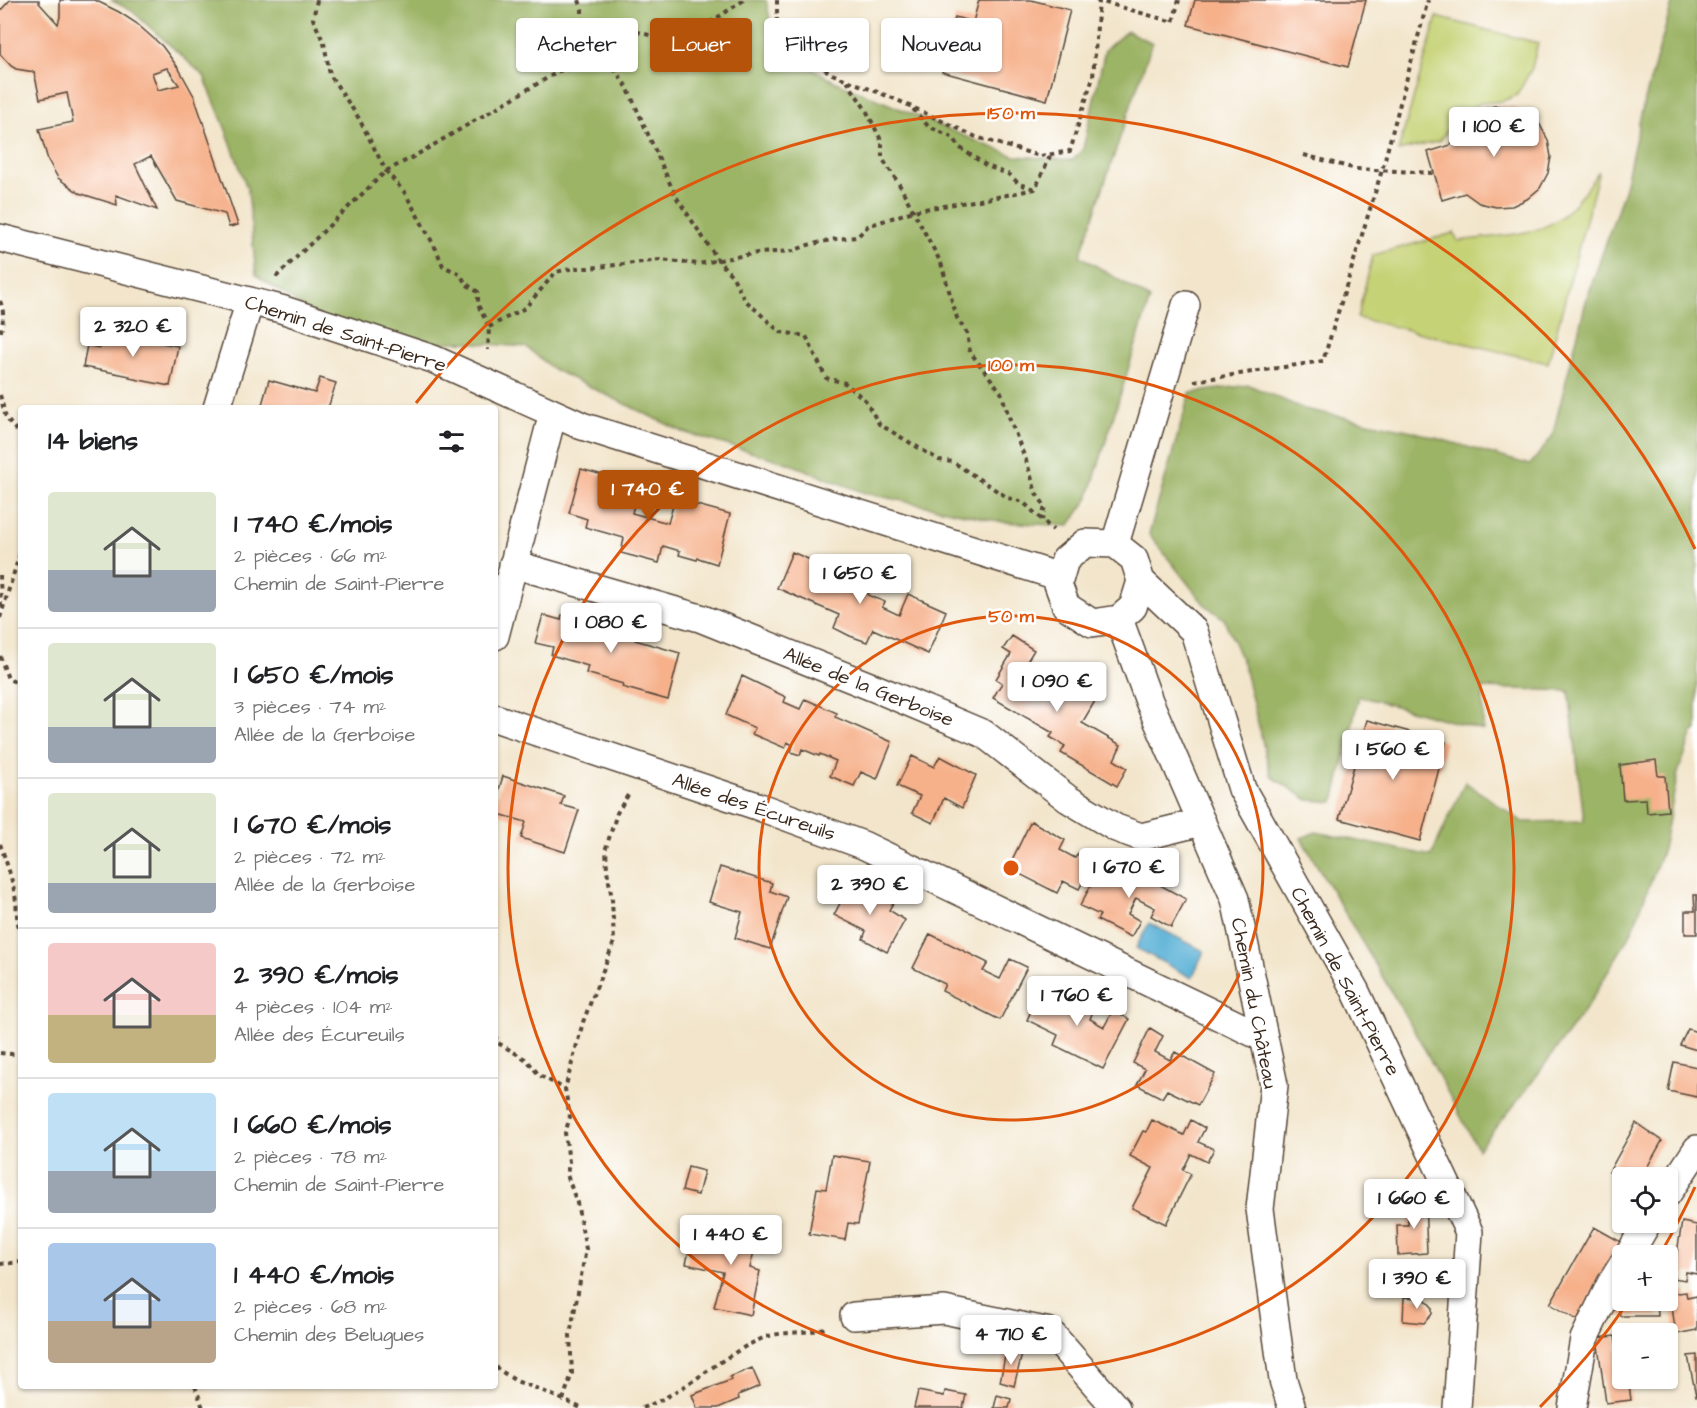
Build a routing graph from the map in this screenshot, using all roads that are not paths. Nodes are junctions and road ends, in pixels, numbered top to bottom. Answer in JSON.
{"nodes":[{"id":1,"x":0,"y":238,"type":"edge"},
{"id":2,"x":250,"y":301,"type":"junction"},
{"id":3,"x":1186,"y":305,"type":"dead end"},
{"id":4,"x":218,"y":405,"type":"edge"},
{"id":5,"x":553,"y":413,"type":"junction"},
{"id":6,"x":1115,"y":544,"type":"junction"},
{"id":7,"x":513,"y":564,"type":"junction"},
{"id":8,"x":1060,"y":577,"type":"junction"},
{"id":9,"x":1141,"y":581,"type":"junction"},
{"id":10,"x":1119,"y":619,"type":"junction"},
{"id":11,"x":498,"y":624,"type":"edge"},
{"id":12,"x":498,"y":719,"type":"edge"},
{"id":13,"x":1202,"y":822,"type":"junction"},
{"id":14,"x":1264,"y":1038,"type":"junction"},
{"id":15,"x":1697,"y":1149,"type":"edge"},
{"id":16,"x":1678,"y":1178,"type":"edge"},
{"id":17,"x":1612,"y":1282,"type":"edge"},
{"id":18,"x":854,"y":1316,"type":"road end"},
{"id":19,"x":1116,"y":1408,"type":"edge"},
{"id":20,"x":1292,"y":1408,"type":"edge"},
{"id":21,"x":1457,"y":1408,"type":"edge"},
{"id":22,"x":1572,"y":1408,"type":"edge"}],
"edges":[{"from":1,"to":2,"type":"street","name":"Chemin de Saint-Pierre"},
{"from":2,"to":4,"type":"street"},
{"from":2,"to":5,"type":"street","name":"Chemin de Saint-Pierre"},
{"from":3,"to":6,"type":"street"},
{"from":5,"to":7,"type":"street"},
{"from":5,"to":8,"type":"street","name":"Chemin de Saint-Pierre"},
{"from":6,"to":8,"type":"street"},
{"from":6,"to":9,"type":"street"},
{"from":7,"to":11,"type":"street"},
{"from":7,"to":13,"type":"street","name":"Allée de la Gerboise"},
{"from":8,"to":10,"type":"street"},
{"from":9,"to":10,"type":"street"},
{"from":9,"to":21,"type":"street","name":"Chemin de Saint-Pierre"},
{"from":10,"to":13,"type":"street","name":"Chemin du Château"},
{"from":12,"to":14,"type":"street","name":"Allée des Écureuils"},
{"from":13,"to":14,"type":"street","name":"Chemin du Château"},
{"from":14,"to":20,"type":"street","name":"Chemin du Château"},
{"from":15,"to":16,"type":"street"},
{"from":17,"to":22,"type":"street"},
{"from":18,"to":19,"type":"street"}]}
